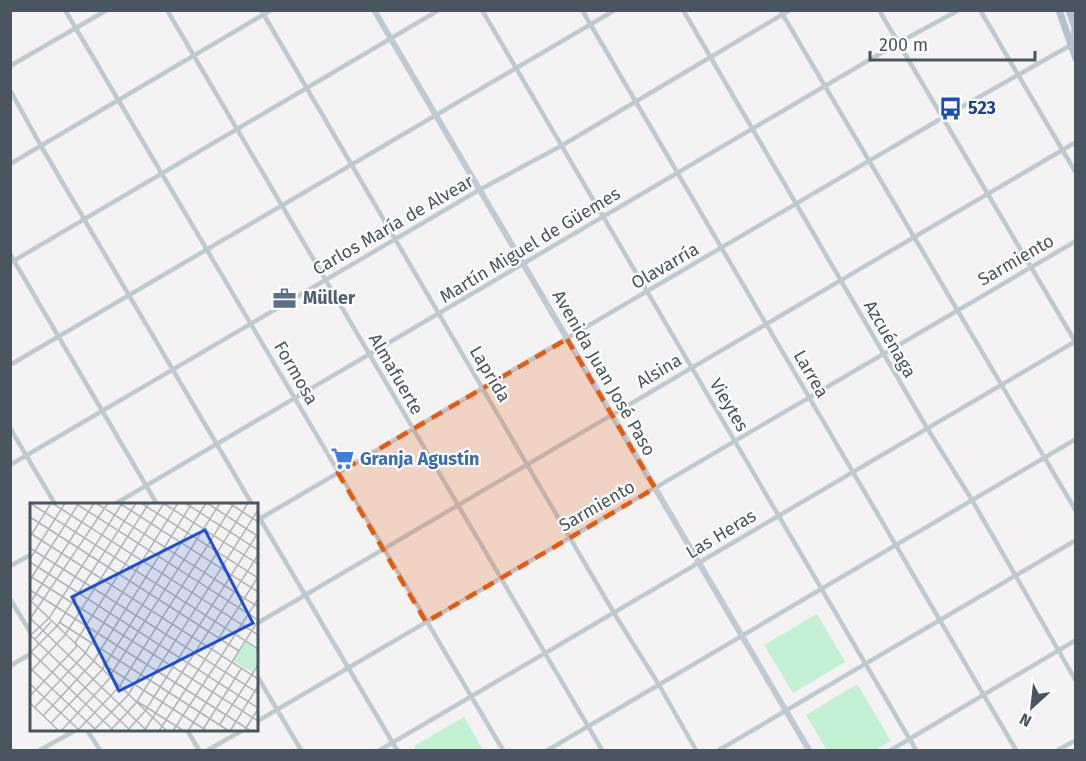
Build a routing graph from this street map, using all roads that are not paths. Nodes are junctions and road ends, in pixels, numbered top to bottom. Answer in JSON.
{"nodes":[{"id":1,"x":65,"y":10,"type":"edge"},
{"id":2,"x":107,"y":10,"type":"edge"},
{"id":3,"x":166,"y":10,"type":"edge"},
{"id":4,"x":271,"y":10,"type":"edge"},
{"id":5,"x":374,"y":10,"type":"edge"},
{"id":6,"x":439,"y":10,"type":"edge"},
{"id":7,"x":482,"y":10,"type":"edge"},
{"id":8,"x":582,"y":10,"type":"edge"},
{"id":9,"x":615,"y":10,"type":"edge"},
{"id":10,"x":683,"y":10,"type":"edge"},
{"id":11,"x":790,"y":10,"type":"edge"},
{"id":12,"x":879,"y":10,"type":"edge"},
{"id":13,"x":959,"y":10,"type":"edge"},
{"id":14,"x":980,"y":10,"type":"edge"},
{"id":15,"x":1059,"y":10,"type":"edge"},
{"id":16,"x":1069,"y":10,"type":"edge"},
{"id":17,"x":262,"y":13,"type":"edge"},
{"id":18,"x":781,"y":13,"type":"edge"},
{"id":19,"x":591,"y":25,"type":"junction"},
{"id":20,"x":1075,"y":28,"type":"edge"},
{"id":21,"x":75,"y":29,"type":"junction"},
{"id":22,"x":391,"y":39,"type":"junction"},
{"id":23,"x":898,"y":43,"type":"junction"},
{"id":24,"x":1071,"y":45,"type":"junction"},
{"id":25,"x":194,"y":56,"type":"junction"},
{"id":26,"x":711,"y":58,"type":"junction"},
{"id":27,"x":1076,"y":59,"type":"edge"},
{"id":28,"x":10,"y":66,"type":"edge"},
{"id":29,"x":516,"y":68,"type":"junction"},
{"id":30,"x":1018,"y":75,"type":"junction"},
{"id":31,"x":825,"y":87,"type":"junction"},
{"id":32,"x":307,"y":88,"type":"junction"},
{"id":33,"x":10,"y":90,"type":"edge"},
{"id":34,"x":119,"y":100,"type":"junction"},
{"id":35,"x":636,"y":102,"type":"junction"},
{"id":36,"x":436,"y":116,"type":"junction"},
{"id":37,"x":942,"y":118,"type":"junction"},
{"id":38,"x":237,"y":129,"type":"junction"},
{"id":39,"x":752,"y":129,"type":"junction"},
{"id":40,"x":1076,"y":142,"type":"edge"},
{"id":41,"x":41,"y":146,"type":"junction"},
{"id":42,"x":561,"y":146,"type":"junction"},
{"id":43,"x":1062,"y":150,"type":"junction"},
{"id":44,"x":869,"y":161,"type":"junction"},
{"id":45,"x":10,"y":164,"type":"edge"},
{"id":46,"x":351,"y":165,"type":"junction"},
{"id":47,"x":678,"y":173,"type":"junction"},
{"id":48,"x":1076,"y":173,"type":"edge"},
{"id":49,"x":162,"y":174,"type":"junction"},
{"id":50,"x":479,"y":190,"type":"junction"},
{"id":51,"x":987,"y":193,"type":"junction"},
{"id":52,"x":796,"y":204,"type":"junction"},
{"id":53,"x":282,"y":206,"type":"junction"},
{"id":54,"x":603,"y":218,"type":"junction"},
{"id":55,"x":85,"y":219,"type":"junction"},
{"id":56,"x":913,"y":236,"type":"junction"},
{"id":57,"x":395,"y":239,"type":"junction"},
{"id":58,"x":1076,"y":241,"type":"edge"},
{"id":59,"x":722,"y":248,"type":"junction"},
{"id":60,"x":207,"y":249,"type":"junction"},
{"id":61,"x":10,"y":254,"type":"edge"},
{"id":62,"x":12,"y":261,"type":"edge"},
{"id":63,"x":523,"y":265,"type":"junction"},
{"id":64,"x":1030,"y":267,"type":"junction"},
{"id":65,"x":839,"y":279,"type":"junction"},
{"id":66,"x":326,"y":280,"type":"junction"},
{"id":67,"x":647,"y":292,"type":"junction"},
{"id":68,"x":129,"y":296,"type":"junction"},
{"id":69,"x":957,"y":310,"type":"junction"},
{"id":70,"x":440,"y":314,"type":"junction"},
{"id":71,"x":251,"y":324,"type":"junction"},
{"id":72,"x":766,"y":324,"type":"junction"},
{"id":73,"x":59,"y":337,"type":"junction"},
{"id":74,"x":567,"y":339,"type":"junction"},
{"id":75,"x":1075,"y":341,"type":"edge"},
{"id":76,"x":883,"y":353,"type":"junction"},
{"id":77,"x":370,"y":356,"type":"junction"},
{"id":78,"x":10,"y":365,"type":"edge"},
{"id":79,"x":691,"y":367,"type":"junction"},
{"id":80,"x":173,"y":370,"type":"junction"},
{"id":81,"x":1001,"y":385,"type":"junction"},
{"id":82,"x":483,"y":388,"type":"junction"},
{"id":83,"x":809,"y":397,"type":"junction"},
{"id":84,"x":295,"y":399,"type":"junction"},
{"id":85,"x":103,"y":411,"type":"junction"},
{"id":86,"x":612,"y":415,"type":"junction"},
{"id":87,"x":10,"y":428,"type":"edge"},
{"id":88,"x":927,"y":428,"type":"junction"},
{"id":89,"x":413,"y":429,"type":"junction"},
{"id":90,"x":1076,"y":439,"type":"edge"},
{"id":91,"x":734,"y":441,"type":"junction"},
{"id":92,"x":217,"y":445,"type":"junction"},
{"id":93,"x":26,"y":456,"type":"junction"},
{"id":94,"x":1045,"y":457,"type":"junction"},
{"id":95,"x":10,"y":465,"type":"edge"},
{"id":96,"x":528,"y":465,"type":"junction"},
{"id":97,"x":853,"y":472,"type":"junction"},
{"id":98,"x":338,"y":473,"type":"junction"},
{"id":99,"x":147,"y":486,"type":"junction"},
{"id":100,"x":655,"y":488,"type":"junction"},
{"id":101,"x":972,"y":501,"type":"junction"},
{"id":102,"x":54,"y":503,"type":"edge"},
{"id":103,"x":117,"y":503,"type":"edge"},
{"id":104,"x":156,"y":503,"type":"edge"},
{"id":105,"x":251,"y":503,"type":"edge"},
{"id":106,"x":457,"y":506,"type":"junction"},
{"id":107,"x":1076,"y":511,"type":"edge"},
{"id":108,"x":778,"y":516,"type":"junction"},
{"id":109,"x":258,"y":520,"type":"edge"},
{"id":110,"x":570,"y":537,"type":"junction"},
{"id":111,"x":1076,"y":540,"type":"edge"},
{"id":112,"x":896,"y":546,"type":"junction"},
{"id":113,"x":383,"y":550,"type":"junction"},
{"id":114,"x":30,"y":555,"type":"edge"},
{"id":115,"x":699,"y":563,"type":"junction"},
{"id":116,"x":10,"y":566,"type":"edge"},
{"id":117,"x":1014,"y":576,"type":"junction"},
{"id":118,"x":500,"y":579,"type":"junction"},
{"id":119,"x":821,"y":589,"type":"junction"},
{"id":120,"x":305,"y":595,"type":"junction"},
{"id":121,"x":10,"y":599,"type":"edge"},
{"id":122,"x":614,"y":612,"type":"junction"},
{"id":123,"x":940,"y":621,"type":"junction"},
{"id":124,"x":426,"y":622,"type":"junction"},
{"id":125,"x":258,"y":623,"type":"edge"},
{"id":126,"x":30,"y":632,"type":"edge"},
{"id":127,"x":742,"y":636,"type":"junction"},
{"id":128,"x":1076,"y":640,"type":"edge"},
{"id":129,"x":1058,"y":651,"type":"junction"},
{"id":130,"x":30,"y":654,"type":"edge"},
{"id":131,"x":543,"y":654,"type":"junction"},
{"id":132,"x":866,"y":664,"type":"junction"},
{"id":133,"x":10,"y":666,"type":"edge"},
{"id":134,"x":348,"y":668,"type":"junction"},
{"id":135,"x":258,"y":677,"type":"edge"},
{"id":136,"x":1076,"y":681,"type":"edge"},
{"id":137,"x":659,"y":685,"type":"junction"},
{"id":138,"x":984,"y":696,"type":"junction"},
{"id":139,"x":470,"y":698,"type":"junction"},
{"id":140,"x":277,"y":710,"type":"junction"},
{"id":141,"x":786,"y":711,"type":"junction"},
{"id":142,"x":258,"y":721,"type":"edge"},
{"id":143,"x":588,"y":727,"type":"junction"},
{"id":144,"x":73,"y":731,"type":"edge"},
{"id":145,"x":88,"y":731,"type":"edge"},
{"id":146,"x":188,"y":731,"type":"edge"},
{"id":147,"x":240,"y":731,"type":"edge"},
{"id":148,"x":910,"y":740,"type":"junction"},
{"id":149,"x":1076,"y":740,"type":"edge"},
{"id":150,"x":392,"y":743,"type":"junction"},
{"id":151,"x":40,"y":750,"type":"edge"},
{"id":152,"x":100,"y":750,"type":"edge"},
{"id":153,"x":199,"y":750,"type":"edge"},
{"id":154,"x":208,"y":750,"type":"edge"},
{"id":155,"x":301,"y":750,"type":"edge"},
{"id":156,"x":380,"y":750,"type":"edge"},
{"id":157,"x":397,"y":750,"type":"edge"},
{"id":158,"x":503,"y":750,"type":"edge"},
{"id":159,"x":548,"y":750,"type":"edge"},
{"id":160,"x":602,"y":750,"type":"edge"},
{"id":161,"x":696,"y":750,"type":"edge"},
{"id":162,"x":719,"y":750,"type":"edge"},
{"id":163,"x":809,"y":750,"type":"edge"},
{"id":164,"x":891,"y":750,"type":"edge"},
{"id":165,"x":916,"y":750,"type":"edge"},
{"id":166,"x":1016,"y":750,"type":"edge"},
{"id":167,"x":1058,"y":750,"type":"edge"}],
"edges":[{"from":1,"to":21,"type":"street","name":"Formosa"},
{"from":2,"to":21,"type":"street"},
{"from":3,"to":25,"type":"street","name":"Almafuerte"},
{"from":4,"to":17,"type":"street"},
{"from":5,"to":22,"type":"main road","name":"Avenida Juan José Paso"},
{"from":6,"to":22,"type":"street"},
{"from":7,"to":29,"type":"street","name":"Vieytes"},
{"from":8,"to":19,"type":"street","name":"Larrea"},
{"from":9,"to":19,"type":"street"},
{"from":10,"to":26,"type":"street","name":"Azcuénaga"},
{"from":11,"to":18,"type":"street","name":"Carlos María de Alvear"},
{"from":12,"to":23,"type":"street"},
{"from":13,"to":23,"type":"street","name":"Martín Miguel de Güemes"},
{"from":14,"to":30,"type":"street"},
{"from":15,"to":24,"type":"main road"},
{"from":16,"to":20,"type":"main road"},
{"from":17,"to":25,"type":"street"},
{"from":17,"to":32,"type":"street","name":"Laprida"},
{"from":18,"to":26,"type":"street","name":"Carlos María de Alvear"},
{"from":18,"to":31,"type":"street"},
{"from":19,"to":29,"type":"street"},
{"from":19,"to":35,"type":"street","name":"Larrea"},
{"from":20,"to":24,"type":"street"},
{"from":21,"to":28,"type":"street"},
{"from":21,"to":34,"type":"street","name":"Formosa"},
{"from":22,"to":32,"type":"street"},
{"from":22,"to":36,"type":"main road","name":"Avenida Juan José Paso"},
{"from":23,"to":31,"type":"street","name":"Martín Miguel de Güemes"},
{"from":23,"to":37,"type":"street"},
{"from":24,"to":27,"type":"main road"},
{"from":24,"to":30,"type":"street","name":"Olavarría"},
{"from":25,"to":34,"type":"street"},
{"from":25,"to":38,"type":"street","name":"Almafuerte"},
{"from":26,"to":35,"type":"street","name":"Carlos María de Alvear"},
{"from":26,"to":39,"type":"street","name":"Azcuénaga"},
{"from":29,"to":36,"type":"street"},
{"from":29,"to":42,"type":"street","name":"Vieytes"},
{"from":30,"to":37,"type":"street","name":"Olavarría"},
{"from":30,"to":43,"type":"street"},
{"from":31,"to":39,"type":"street","name":"Martín Miguel de Güemes"},
{"from":31,"to":44,"type":"street"},
{"from":32,"to":38,"type":"street"},
{"from":32,"to":46,"type":"street","name":"Laprida"},
{"from":33,"to":41,"type":"street"},
{"from":34,"to":41,"type":"street"},
{"from":34,"to":49,"type":"street","name":"Formosa"},
{"from":35,"to":42,"type":"street","name":"Carlos María de Alvear"},
{"from":35,"to":47,"type":"street","name":"Larrea"},
{"from":36,"to":46,"type":"street"},
{"from":36,"to":50,"type":"main road","name":"Avenida Juan José Paso"},
{"from":37,"to":44,"type":"street","name":"Olavarría"},
{"from":37,"to":51,"type":"street"},
{"from":38,"to":49,"type":"street"},
{"from":38,"to":53,"type":"street","name":"Almafuerte"},
{"from":39,"to":47,"type":"street","name":"Martín Miguel de Güemes"},
{"from":39,"to":52,"type":"street","name":"Azcuénaga"},
{"from":40,"to":43,"type":"street","name":"Alsina"},
{"from":41,"to":45,"type":"street"},
{"from":41,"to":55,"type":"street"},
{"from":42,"to":50,"type":"street","name":"Carlos María de Alvear"},
{"from":42,"to":54,"type":"street","name":"Vieytes"},
{"from":43,"to":48,"type":"street"},
{"from":43,"to":51,"type":"street","name":"Alsina"},
{"from":44,"to":52,"type":"street","name":"Olavarría"},
{"from":44,"to":56,"type":"street"},
{"from":46,"to":53,"type":"street"},
{"from":46,"to":57,"type":"street","name":"Laprida"},
{"from":47,"to":54,"type":"street","name":"Martín Miguel de Güemes"},
{"from":47,"to":59,"type":"street","name":"Larrea"},
{"from":49,"to":55,"type":"street"},
{"from":49,"to":60,"type":"street","name":"Formosa"},
{"from":50,"to":57,"type":"street","name":"Carlos María de Alvear"},
{"from":50,"to":63,"type":"main road","name":"Avenida Juan José Paso"},
{"from":51,"to":56,"type":"street","name":"Alsina"},
{"from":51,"to":64,"type":"street"},
{"from":52,"to":59,"type":"street","name":"Olavarría"},
{"from":52,"to":65,"type":"street","name":"Azcuénaga"},
{"from":53,"to":60,"type":"street"},
{"from":53,"to":66,"type":"street","name":"Almafuerte"},
{"from":54,"to":63,"type":"street","name":"Martín Miguel de Güemes"},
{"from":54,"to":67,"type":"street","name":"Vieytes"},
{"from":55,"to":62,"type":"street"},
{"from":55,"to":68,"type":"street"},
{"from":56,"to":65,"type":"street","name":"Alsina"},
{"from":56,"to":69,"type":"street"},
{"from":57,"to":66,"type":"street","name":"Carlos María de Alvear"},
{"from":57,"to":70,"type":"street","name":"Laprida"},
{"from":58,"to":64,"type":"street","name":"Sarmiento"},
{"from":59,"to":67,"type":"street","name":"Olavarría"},
{"from":59,"to":72,"type":"street","name":"Larrea"},
{"from":60,"to":68,"type":"street"},
{"from":60,"to":71,"type":"street","name":"Formosa"},
{"from":61,"to":62,"type":"street"},
{"from":62,"to":73,"type":"street"},
{"from":63,"to":70,"type":"street","name":"Martín Miguel de Güemes"},
{"from":63,"to":74,"type":"main road","name":"Avenida Juan José Paso"},
{"from":64,"to":69,"type":"street","name":"Sarmiento"},
{"from":64,"to":75,"type":"street"},
{"from":65,"to":72,"type":"street","name":"Alsina"},
{"from":65,"to":76,"type":"street","name":"Azcuénaga"},
{"from":66,"to":71,"type":"street","name":"Carlos María de Alvear"},
{"from":66,"to":77,"type":"street","name":"Almafuerte"},
{"from":67,"to":74,"type":"street","name":"Olavarría"},
{"from":67,"to":79,"type":"street","name":"Vieytes"},
{"from":68,"to":73,"type":"street"},
{"from":68,"to":80,"type":"street"},
{"from":69,"to":76,"type":"street","name":"Sarmiento"},
{"from":69,"to":81,"type":"street"},
{"from":70,"to":77,"type":"street","name":"Martín Miguel de Güemes"},
{"from":70,"to":82,"type":"street","name":"Laprida"},
{"from":71,"to":80,"type":"street","name":"Carlos María de Alvear"},
{"from":71,"to":84,"type":"street","name":"Formosa"},
{"from":72,"to":79,"type":"street","name":"Alsina"},
{"from":72,"to":83,"type":"street","name":"Larrea"},
{"from":73,"to":78,"type":"street"},
{"from":73,"to":85,"type":"street"},
{"from":74,"to":82,"type":"street","name":"Olavarría"},
{"from":74,"to":86,"type":"main road","name":"Avenida Juan José Paso"},
{"from":75,"to":81,"type":"street","name":"Las Heras"},
{"from":76,"to":83,"type":"street","name":"Sarmiento"},
{"from":76,"to":88,"type":"street","name":"Azcuénaga"},
{"from":77,"to":84,"type":"street","name":"Martín Miguel de Güemes"},
{"from":77,"to":89,"type":"street","name":"Almafuerte"},
{"from":79,"to":86,"type":"street","name":"Alsina"},
{"from":79,"to":91,"type":"street","name":"Vieytes"},
{"from":80,"to":85,"type":"street","name":"Carlos María de Alvear"},
{"from":80,"to":92,"type":"street"},
{"from":81,"to":88,"type":"street","name":"Las Heras"},
{"from":81,"to":94,"type":"street"},
{"from":82,"to":89,"type":"street","name":"Olavarría"},
{"from":82,"to":96,"type":"street","name":"Laprida"},
{"from":83,"to":91,"type":"street","name":"Sarmiento"},
{"from":83,"to":97,"type":"street","name":"Larrea"},
{"from":84,"to":92,"type":"street","name":"Martín Miguel de Güemes"},
{"from":84,"to":98,"type":"street","name":"Formosa"},
{"from":85,"to":93,"type":"street","name":"Carlos María de Alvear"},
{"from":85,"to":99,"type":"street"},
{"from":86,"to":96,"type":"street","name":"Alsina"},
{"from":86,"to":100,"type":"main road","name":"Avenida Juan José Paso"},
{"from":87,"to":93,"type":"street"},
{"from":88,"to":97,"type":"street","name":"Las Heras"},
{"from":88,"to":101,"type":"street","name":"Azcuénaga"},
{"from":89,"to":98,"type":"street","name":"Olavarría"},
{"from":89,"to":106,"type":"street","name":"Almafuerte"},
{"from":90,"to":94,"type":"street"},
{"from":91,"to":100,"type":"street","name":"Sarmiento"},
{"from":91,"to":108,"type":"street","name":"Vieytes"},
{"from":92,"to":99,"type":"street","name":"Martín Miguel de Güemes"},
{"from":92,"to":105,"type":"street"},
{"from":93,"to":95,"type":"street","name":"Carlos María de Alvear"},
{"from":93,"to":102,"type":"street"},
{"from":94,"to":101,"type":"street"},
{"from":94,"to":107,"type":"street"},
{"from":96,"to":106,"type":"street","name":"Alsina"},
{"from":96,"to":110,"type":"street","name":"Laprida"},
{"from":97,"to":108,"type":"street","name":"Las Heras"},
{"from":97,"to":112,"type":"street","name":"Larrea"},
{"from":98,"to":109,"type":"street","name":"Olavarría"},
{"from":98,"to":113,"type":"street","name":"Formosa"},
{"from":99,"to":103,"type":"street","name":"Martín Miguel de Güemes"},
{"from":99,"to":104,"type":"street"},
{"from":100,"to":110,"type":"street","name":"Sarmiento"},
{"from":100,"to":115,"type":"main road","name":"Avenida Juan José Paso"},
{"from":101,"to":112,"type":"street"},
{"from":101,"to":117,"type":"street","name":"Azcuénaga"},
{"from":106,"to":113,"type":"street","name":"Alsina"},
{"from":106,"to":118,"type":"street","name":"Almafuerte"},
{"from":108,"to":115,"type":"street","name":"Las Heras"},
{"from":108,"to":119,"type":"street","name":"Vieytes"},
{"from":109,"to":120,"type":"street"},
{"from":110,"to":118,"type":"street","name":"Sarmiento"},
{"from":110,"to":122,"type":"street","name":"Laprida"},
{"from":111,"to":117,"type":"street"},
{"from":112,"to":119,"type":"street"},
{"from":112,"to":123,"type":"street","name":"Larrea"},
{"from":113,"to":120,"type":"street","name":"Alsina"},
{"from":113,"to":124,"type":"street","name":"Formosa"},
{"from":114,"to":116,"type":"street"},
{"from":115,"to":122,"type":"street","name":"Las Heras"},
{"from":115,"to":127,"type":"main road","name":"Avenida Juan José Paso"},
{"from":117,"to":123,"type":"street"},
{"from":117,"to":129,"type":"street","name":"Azcuénaga"},
{"from":118,"to":124,"type":"street","name":"Sarmiento"},
{"from":118,"to":131,"type":"street","name":"Almafuerte"},
{"from":119,"to":127,"type":"street"},
{"from":119,"to":132,"type":"street","name":"Vieytes"},
{"from":120,"to":125,"type":"street","name":"Alsina"},
{"from":120,"to":134,"type":"street"},
{"from":121,"to":126,"type":"street"},
{"from":122,"to":131,"type":"street","name":"Las Heras"},
{"from":122,"to":137,"type":"street","name":"Laprida"},
{"from":123,"to":132,"type":"street"},
{"from":123,"to":138,"type":"street","name":"Larrea"},
{"from":124,"to":134,"type":"street","name":"Sarmiento"},
{"from":124,"to":139,"type":"street","name":"Formosa"},
{"from":127,"to":137,"type":"street"},
{"from":127,"to":141,"type":"main road","name":"Avenida Juan José Paso"},
{"from":128,"to":129,"type":"street"},
{"from":129,"to":136,"type":"street","name":"Azcuénaga"},
{"from":129,"to":138,"type":"street"},
{"from":130,"to":133,"type":"street"},
{"from":131,"to":139,"type":"street","name":"Las Heras"},
{"from":131,"to":143,"type":"street","name":"Almafuerte"},
{"from":132,"to":141,"type":"street"},
{"from":132,"to":148,"type":"street","name":"Vieytes"},
{"from":134,"to":140,"type":"street","name":"Sarmiento"},
{"from":134,"to":150,"type":"street"},
{"from":135,"to":140,"type":"street"},
{"from":137,"to":143,"type":"street"},
{"from":137,"to":161,"type":"street","name":"Laprida"},
{"from":138,"to":148,"type":"street"},
{"from":138,"to":166,"type":"street","name":"Larrea"},
{"from":139,"to":150,"type":"street","name":"Las Heras"},
{"from":139,"to":158,"type":"street","name":"Formosa"},
{"from":140,"to":142,"type":"street","name":"Sarmiento"},
{"from":140,"to":155,"type":"street"},
{"from":141,"to":162,"type":"street"},
{"from":141,"to":163,"type":"main road","name":"Avenida Juan José Paso"},
{"from":143,"to":159,"type":"street"},
{"from":143,"to":160,"type":"street","name":"Almafuerte"},
{"from":144,"to":151,"type":"street"},
{"from":145,"to":152,"type":"street"},
{"from":146,"to":153,"type":"street"},
{"from":147,"to":154,"type":"street"},
{"from":148,"to":164,"type":"street"},
{"from":148,"to":165,"type":"street","name":"Vieytes"},
{"from":149,"to":167,"type":"street"},
{"from":150,"to":156,"type":"street","name":"Las Heras"},
{"from":150,"to":157,"type":"street"}]}
